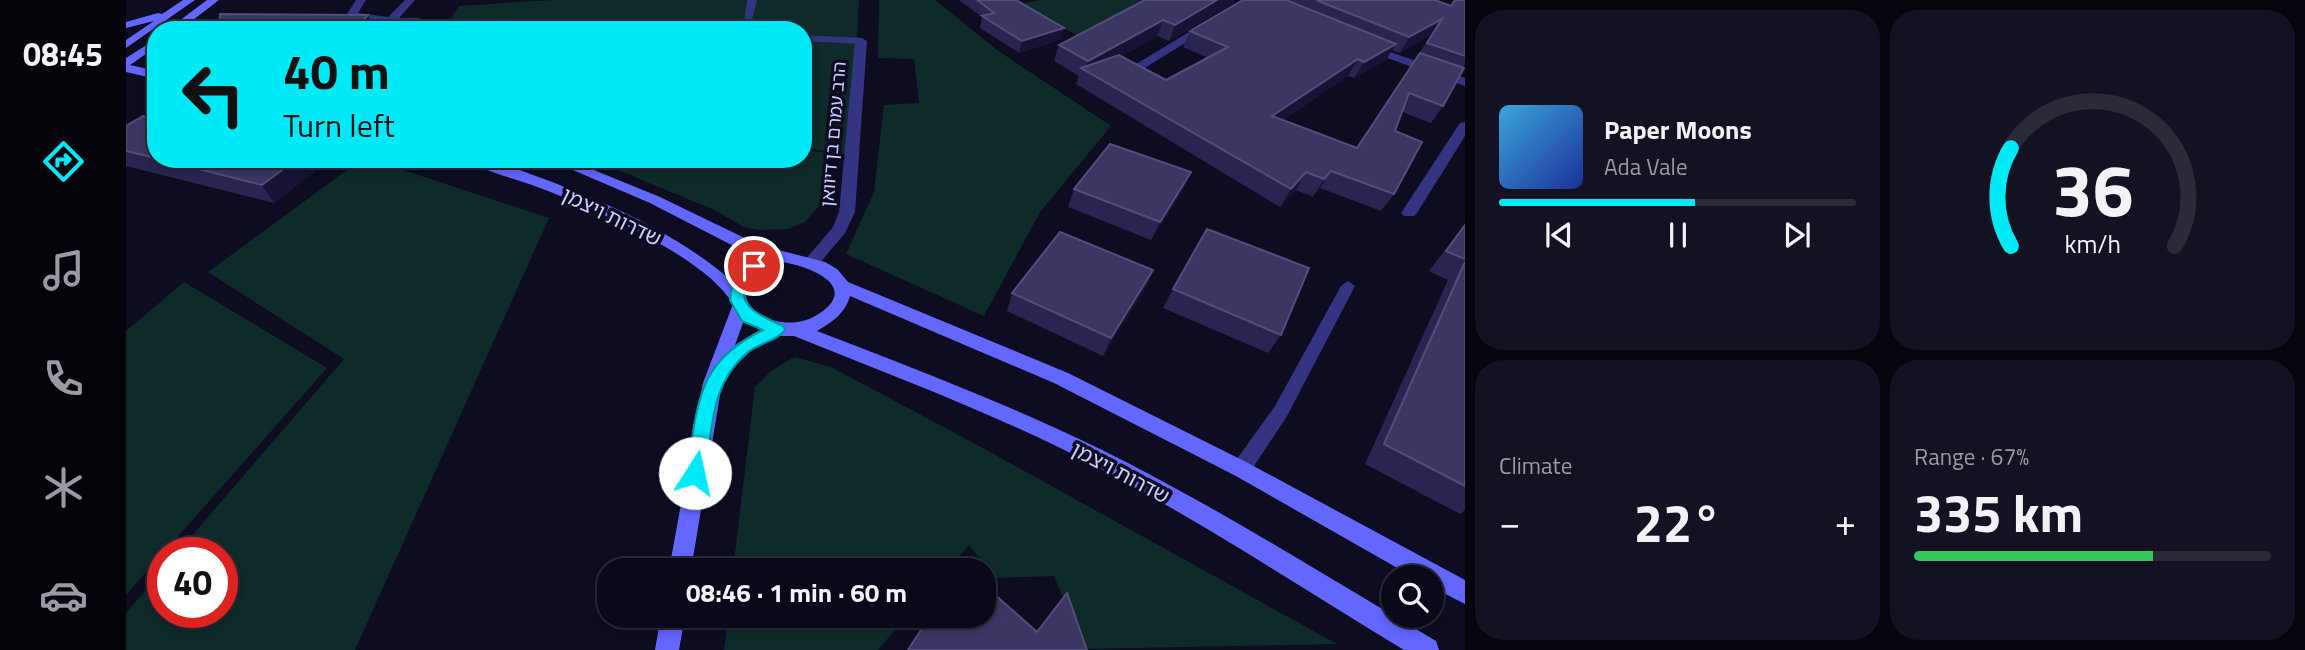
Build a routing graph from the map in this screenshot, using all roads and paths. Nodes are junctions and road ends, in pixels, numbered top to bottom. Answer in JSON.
{"nodes":[{"id":1,"x":190,"y":0,"type":"edge"},
{"id":2,"x":214,"y":0,"type":"edge"},
{"id":3,"x":361,"y":0,"type":"edge"},
{"id":4,"x":410,"y":0,"type":"edge"},
{"id":5,"x":752,"y":0,"type":"edge"},
{"id":6,"x":1249,"y":0,"type":"edge"},
{"id":7,"x":392,"y":19,"type":"junction"},
{"id":8,"x":161,"y":21,"type":"edge"},
{"id":9,"x":185,"y":21,"type":"edge"},
{"id":10,"x":419,"y":21,"type":"edge"},
{"id":11,"x":749,"y":21,"type":"edge"},
{"id":12,"x":126,"y":25,"type":"edge"},
{"id":13,"x":147,"y":32,"type":"edge"},
{"id":14,"x":812,"y":38,"type":"edge"},
{"id":15,"x":861,"y":41,"type":"joint"},
{"id":16,"x":1352,"y":41,"type":"edge"},
{"id":17,"x":126,"y":47,"type":"edge"},
{"id":18,"x":147,"y":47,"type":"edge"},
{"id":19,"x":142,"y":51,"type":"junction"},
{"id":20,"x":147,"y":52,"type":"edge"},
{"id":21,"x":126,"y":63,"type":"edge"},
{"id":22,"x":1139,"y":66,"type":"edge"},
{"id":23,"x":126,"y":68,"type":"edge"},
{"id":24,"x":147,"y":74,"type":"edge"},
{"id":25,"x":147,"y":79,"type":"edge"},
{"id":26,"x":1465,"y":82,"type":"edge"},
{"id":27,"x":126,"y":84,"type":"edge"},
{"id":28,"x":1465,"y":126,"type":"edge"},
{"id":29,"x":500,"y":168,"type":"edge"},
{"id":30,"x":576,"y":168,"type":"edge"},
{"id":31,"x":1409,"y":213,"type":"dead end"},
{"id":32,"x":779,"y":257,"type":"junction"},
{"id":33,"x":812,"y":261,"type":"junction"},
{"id":34,"x":840,"y":285,"type":"junction"},
{"id":35,"x":1348,"y":286,"type":"dead end"},
{"id":36,"x":738,"y":300,"type":"junction"},
{"id":37,"x":787,"y":330,"type":"junction"},
{"id":38,"x":712,"y":383,"type":"junction"},
{"id":39,"x":1241,"y":469,"type":"junction"},
{"id":40,"x":682,"y":558,"type":"edge"},
{"id":41,"x":1465,"y":593,"type":"edge"},
{"id":42,"x":671,"y":628,"type":"edge"},
{"id":43,"x":667,"y":650,"type":"edge"},
{"id":44,"x":1427,"y":650,"type":"edge"}],
"edges":[{"from":1,"to":8,"type":"main road"},
{"from":1,"to":12,"type":"main road"},
{"from":2,"to":9,"type":"main road"},
{"from":3,"to":7,"type":"lane"},
{"from":4,"to":7,"type":"lane"},
{"from":5,"to":11,"type":"lane"},
{"from":6,"to":22,"type":"street"},
{"from":7,"to":10,"type":"lane"},
{"from":13,"to":17,"type":"main road"},
{"from":14,"to":15,"type":"lane"},
{"from":15,"to":33,"type":"street","name":"הרב עמרם בן דיוואן"},
{"from":16,"to":26,"type":"street"},
{"from":17,"to":19,"type":"main road"},
{"from":18,"to":19,"type":"main road"},
{"from":19,"to":20,"type":"main road"},
{"from":19,"to":21,"type":"main road"},
{"from":23,"to":24,"type":"main road"},
{"from":25,"to":27,"type":"main road"},
{"from":28,"to":31,"type":"street"},
{"from":29,"to":36,"type":"main road","name":"שדרות ויצמן"},
{"from":30,"to":32,"type":"main road","name":"שדרות ויצמן"},
{"from":32,"to":33,"type":"main road"},
{"from":32,"to":36,"type":"main road"},
{"from":33,"to":34,"type":"main road"},
{"from":34,"to":37,"type":"main road"},
{"from":34,"to":39,"type":"main road"},
{"from":35,"to":39,"type":"lane"},
{"from":36,"to":37,"type":"main road"},
{"from":36,"to":38,"type":"main road"},
{"from":37,"to":38,"type":"main road"},
{"from":37,"to":44,"type":"main road","name":"שדרות ויצמן"},
{"from":38,"to":40,"type":"main road"},
{"from":39,"to":41,"type":"main road"},
{"from":42,"to":43,"type":"main road"}]}
